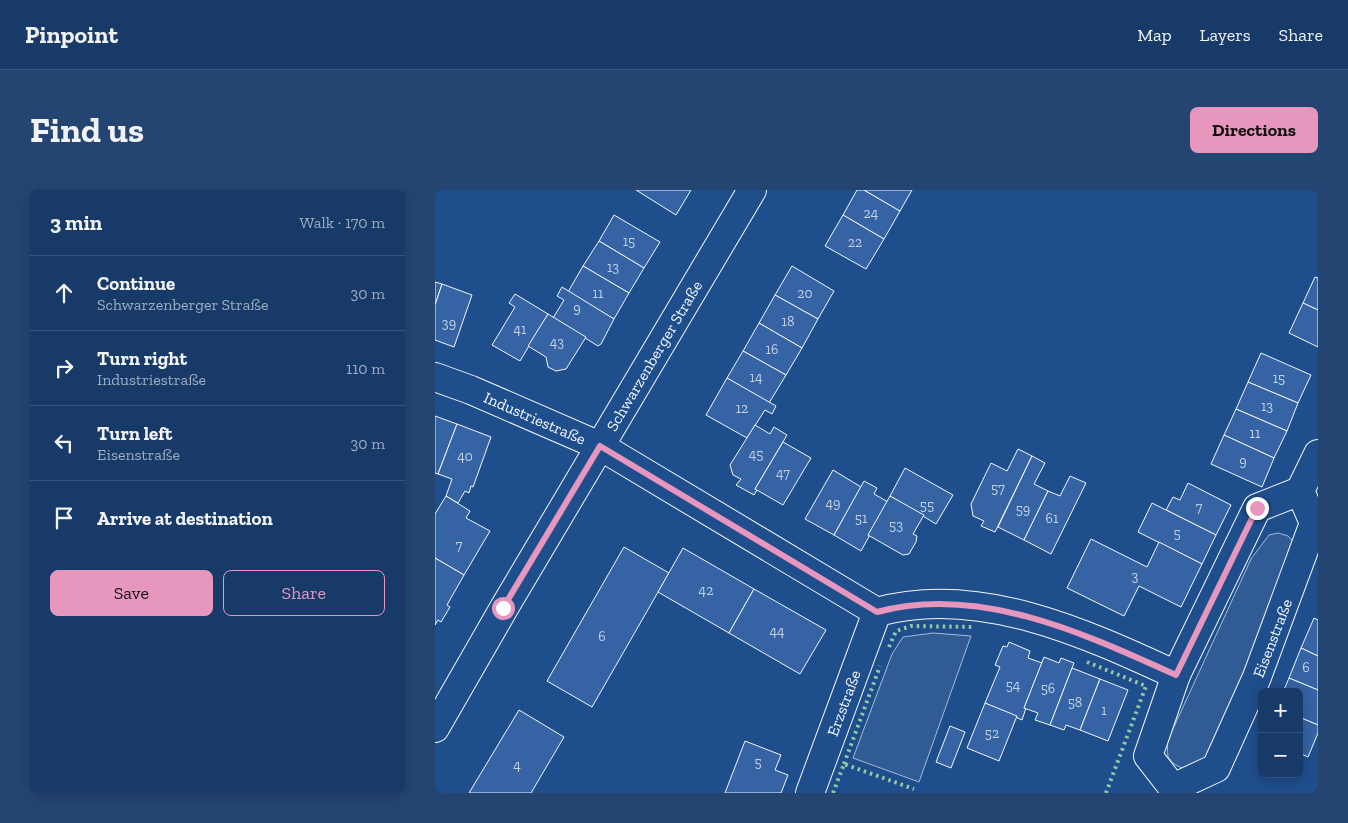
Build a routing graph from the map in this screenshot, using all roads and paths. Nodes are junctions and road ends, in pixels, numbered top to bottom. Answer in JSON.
{"nodes":[{"id":1,"x":752,"y":190,"type":"edge"},
{"id":2,"x":435,"y":377,"type":"edge"},
{"id":3,"x":600,"y":446,"type":"junction"},
{"id":4,"x":1318,"y":454,"type":"edge"},
{"id":5,"x":1300,"y":491,"type":"junction"},
{"id":6,"x":877,"y":612,"type":"junction"},
{"id":7,"x":1176,"y":675,"type":"junction"},
{"id":8,"x":435,"y":728,"type":"edge"},
{"id":9,"x":810,"y":793,"type":"edge"}],
"edges":[{"from":1,"to":3,"type":"street","name":"Schwarzenberger Straße"},
{"from":2,"to":3,"type":"street","name":"Industriestraße"},
{"from":3,"to":6,"type":"street","name":"Industriestraße"},
{"from":3,"to":8,"type":"street","name":"Schwarzenberger Straße"},
{"from":4,"to":5,"type":"street"},
{"from":5,"to":7,"type":"street","name":"Eisenstraße"},
{"from":5,"to":7,"type":"street","name":"Eisenstraße"},
{"from":6,"to":7,"type":"street"},
{"from":6,"to":9,"type":"street","name":"Erzstraße"}]}
